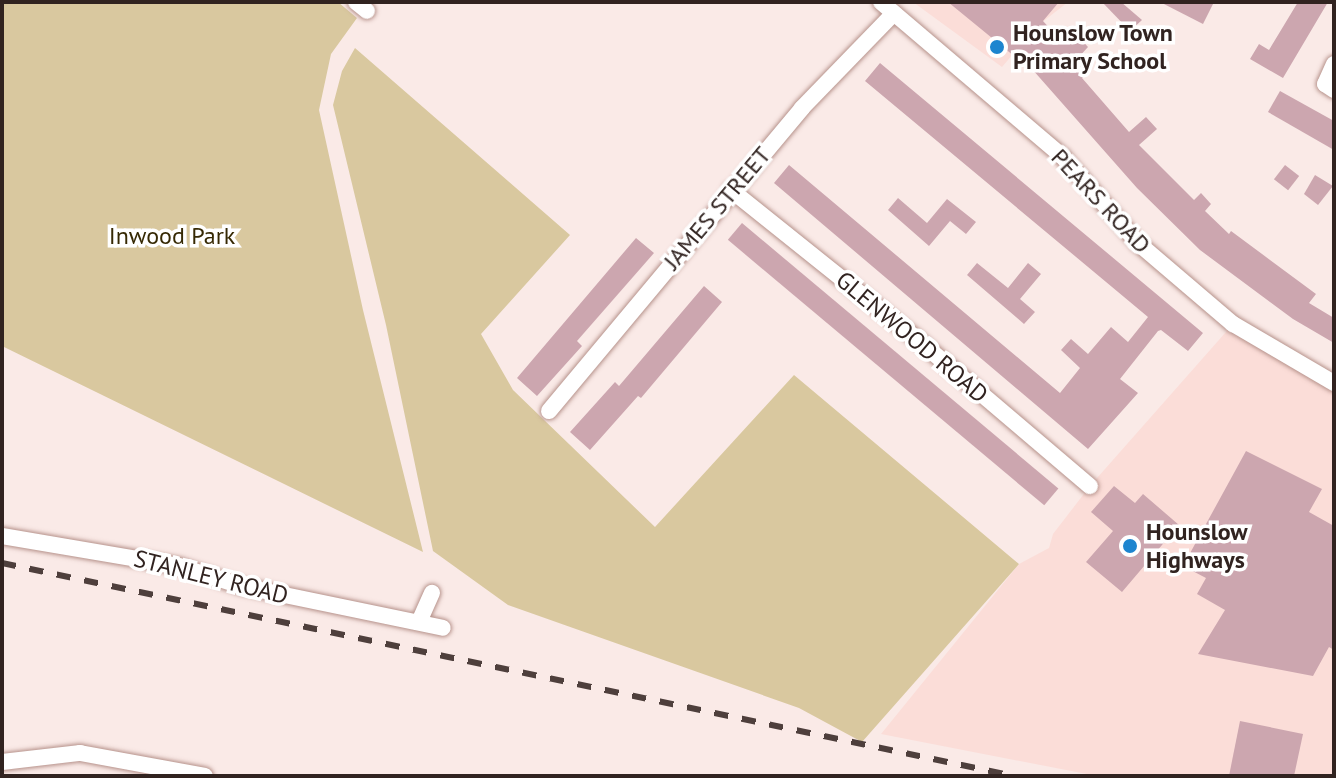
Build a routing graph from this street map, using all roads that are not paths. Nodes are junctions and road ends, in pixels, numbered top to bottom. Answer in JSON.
{"nodes":[{"id":1,"x":887,"y":7,"type":"edge"},
{"id":2,"x":1334,"y":64,"type":"edge"},
{"id":3,"x":1334,"y":90,"type":"edge"},
{"id":4,"x":731,"y":190,"type":"junction"},
{"id":5,"x":1334,"y":383,"type":"edge"},
{"id":6,"x":549,"y":411,"type":"dead end"},
{"id":7,"x":1090,"y":486,"type":"dead end"},
{"id":8,"x":2,"y":536,"type":"edge"},
{"id":9,"x":432,"y":593,"type":"dead end"},
{"id":10,"x":419,"y":622,"type":"junction"},
{"id":11,"x":443,"y":628,"type":"dead end"},
{"id":12,"x":2,"y":762,"type":"edge"},
{"id":13,"x":205,"y":776,"type":"edge"}],
"edges":[{"from":1,"to":4,"type":"street","name":"JAMES STREET"},
{"from":1,"to":5,"type":"street","name":"PEARS ROAD"},
{"from":2,"to":3,"type":"street"},
{"from":4,"to":6,"type":"street","name":"JAMES STREET"},
{"from":4,"to":7,"type":"street","name":"GLENWOOD ROAD"},
{"from":8,"to":10,"type":"street","name":"STANLEY ROAD"},
{"from":9,"to":10,"type":"street"},
{"from":10,"to":11,"type":"street","name":"STANLEY ROAD"},
{"from":12,"to":13,"type":"street"}]}
